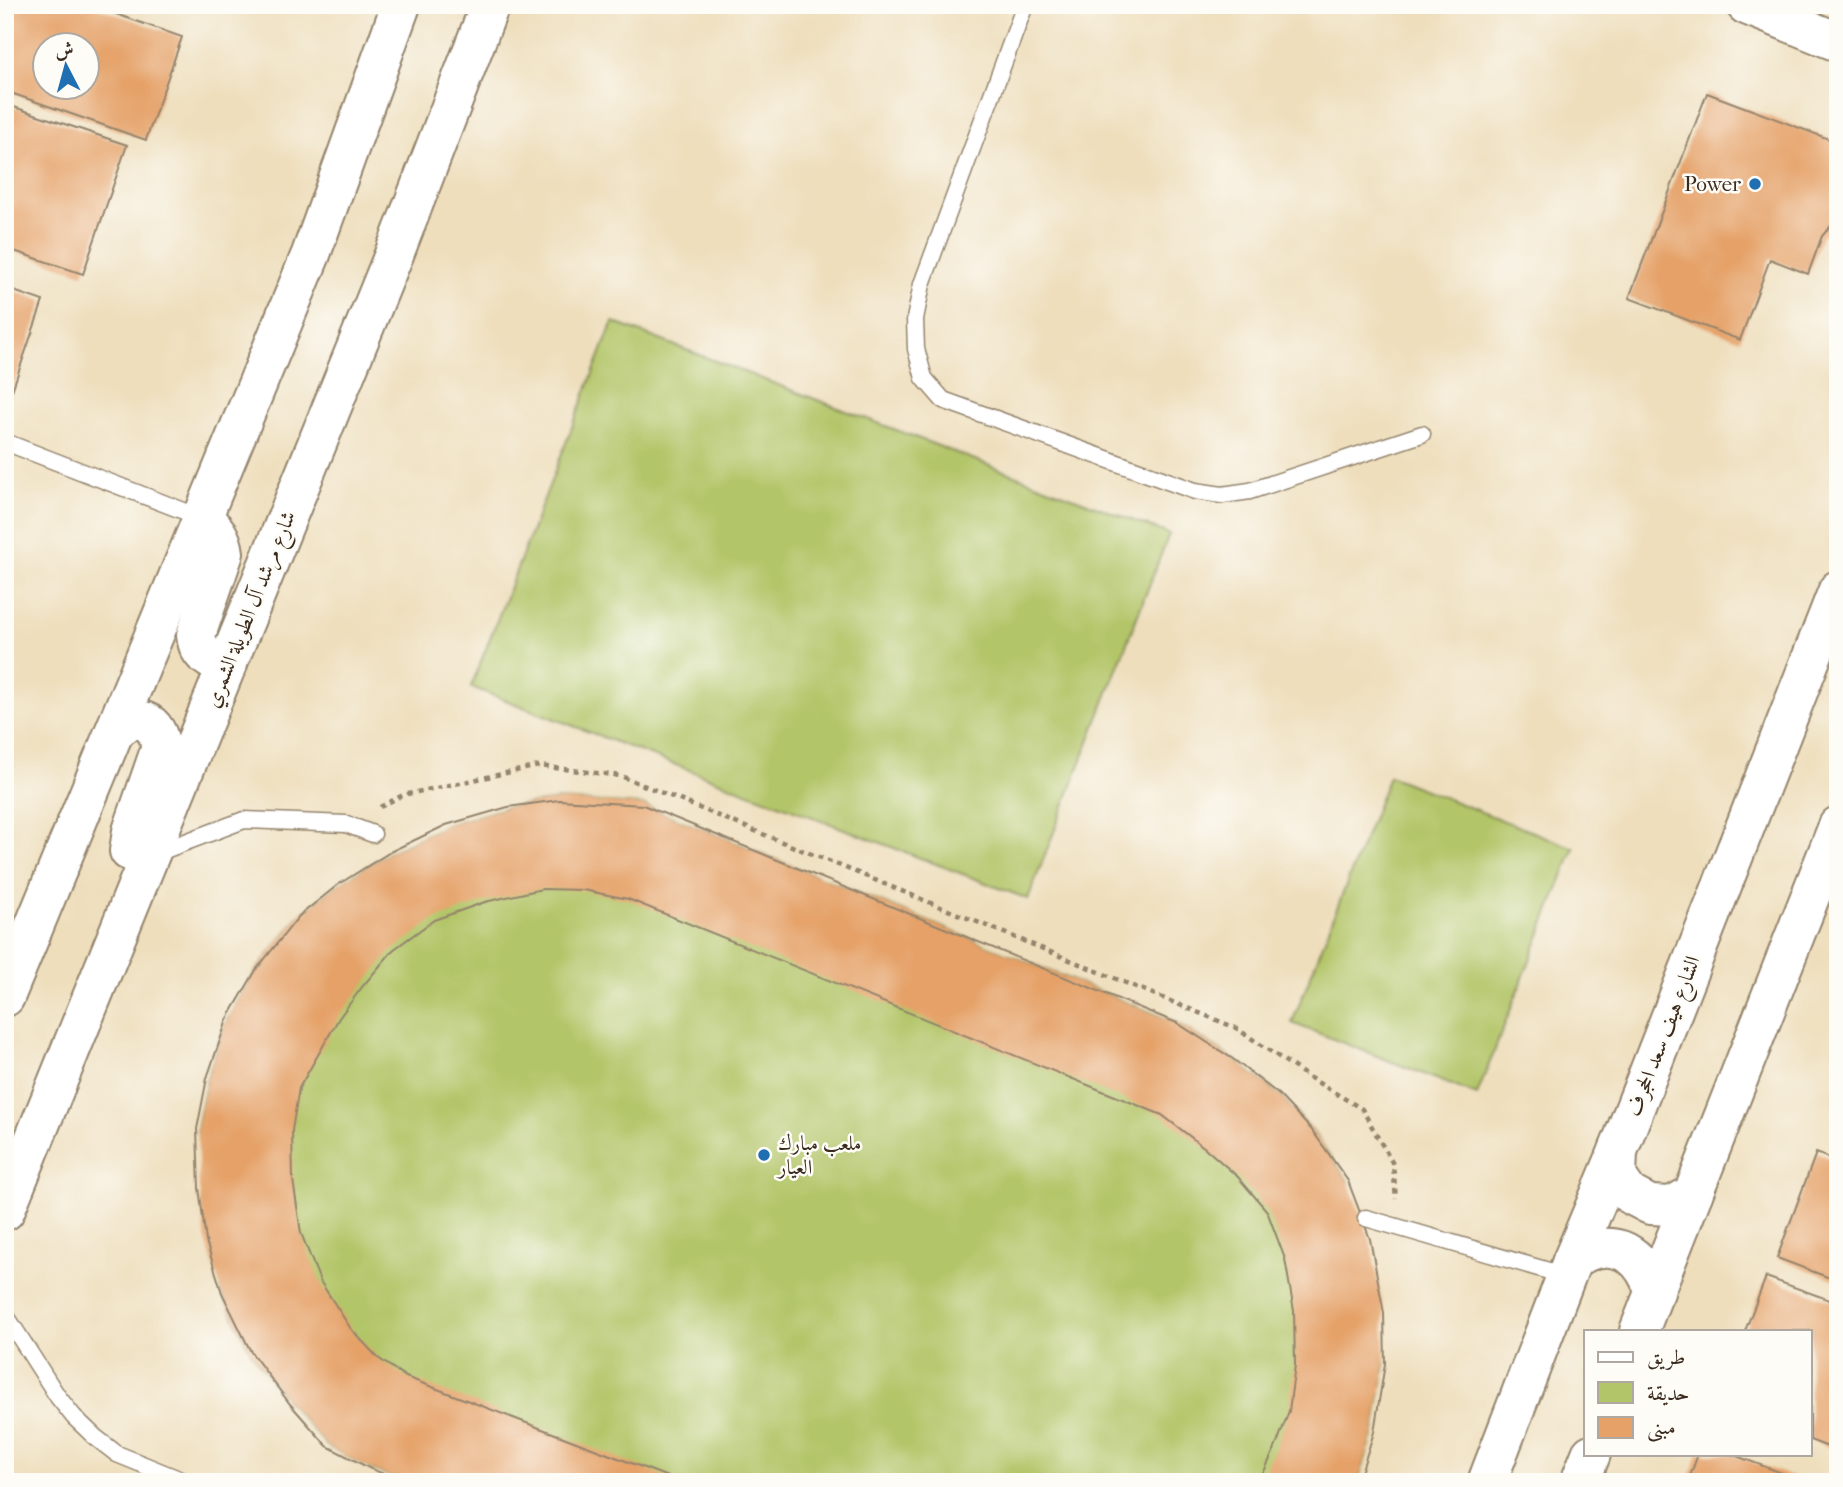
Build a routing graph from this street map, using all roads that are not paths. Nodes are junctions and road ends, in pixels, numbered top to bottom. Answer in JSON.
{"nodes":[{"id":1,"x":401,"y":5,"type":"edge"},
{"id":2,"x":490,"y":5,"type":"edge"},
{"id":3,"x":1026,"y":5,"type":"edge"},
{"id":4,"x":1746,"y":5,"type":"edge"},
{"id":5,"x":1838,"y":42,"type":"edge"},
{"id":6,"x":1422,"y":434,"type":"dead end"},
{"id":7,"x":5,"y":442,"type":"edge"},
{"id":8,"x":202,"y":518,"type":"junction"},
{"id":9,"x":1838,"y":590,"type":"edge"},
{"id":10,"x":228,"y":664,"type":"junction"},
{"id":11,"x":114,"y":733,"type":"junction"},
{"id":12,"x":1838,"y":826,"type":"edge"},
{"id":13,"x":373,"y":834,"type":"dead end"},
{"id":14,"x":143,"y":870,"type":"junction"},
{"id":15,"x":5,"y":997,"type":"edge"},
{"id":16,"x":1618,"y":1151,"type":"junction"},
{"id":17,"x":1693,"y":1194,"type":"junction"},
{"id":18,"x":5,"y":1211,"type":"edge"},
{"id":19,"x":1366,"y":1218,"type":"dead end"},
{"id":20,"x":1569,"y":1269,"type":"junction"},
{"id":21,"x":1655,"y":1292,"type":"junction"},
{"id":22,"x":5,"y":1314,"type":"edge"},
{"id":23,"x":1639,"y":1330,"type":"edge"},
{"id":24,"x":1590,"y":1456,"type":"edge"},
{"id":25,"x":186,"y":1482,"type":"edge"},
{"id":26,"x":1487,"y":1482,"type":"edge"},
{"id":27,"x":1580,"y":1482,"type":"edge"}],
"edges":[{"from":1,"to":8,"type":"main road"},
{"from":2,"to":10,"type":"main road","name":"شارع مرشد آل الطويلة الشمري"},
{"from":3,"to":6,"type":"lane"},
{"from":4,"to":5,"type":"main road"},
{"from":7,"to":8,"type":"lane"},
{"from":8,"to":10,"type":"main road"},
{"from":8,"to":11,"type":"main road"},
{"from":9,"to":16,"type":"main road","name":"الشارع هيف سعد الحجرف"},
{"from":10,"to":14,"type":"main road","name":"شارع مرشد آل الطويلة الشمري"},
{"from":11,"to":14,"type":"main road"},
{"from":11,"to":15,"type":"main road"},
{"from":12,"to":17,"type":"main road"},
{"from":13,"to":14,"type":"lane"},
{"from":14,"to":18,"type":"main road","name":"شارع مرشد آل الطويلة الشمري"},
{"from":16,"to":17,"type":"main road"},
{"from":16,"to":20,"type":"main road","name":"الشارع هيف سعد الحجرف"},
{"from":17,"to":21,"type":"main road"},
{"from":19,"to":20,"type":"lane"},
{"from":20,"to":21,"type":"main road"},
{"from":20,"to":26,"type":"main road","name":"الشارع هيف سعد الحجرف"},
{"from":21,"to":23,"type":"main road"},
{"from":22,"to":25,"type":"lane"},
{"from":24,"to":27,"type":"main road"}]}
